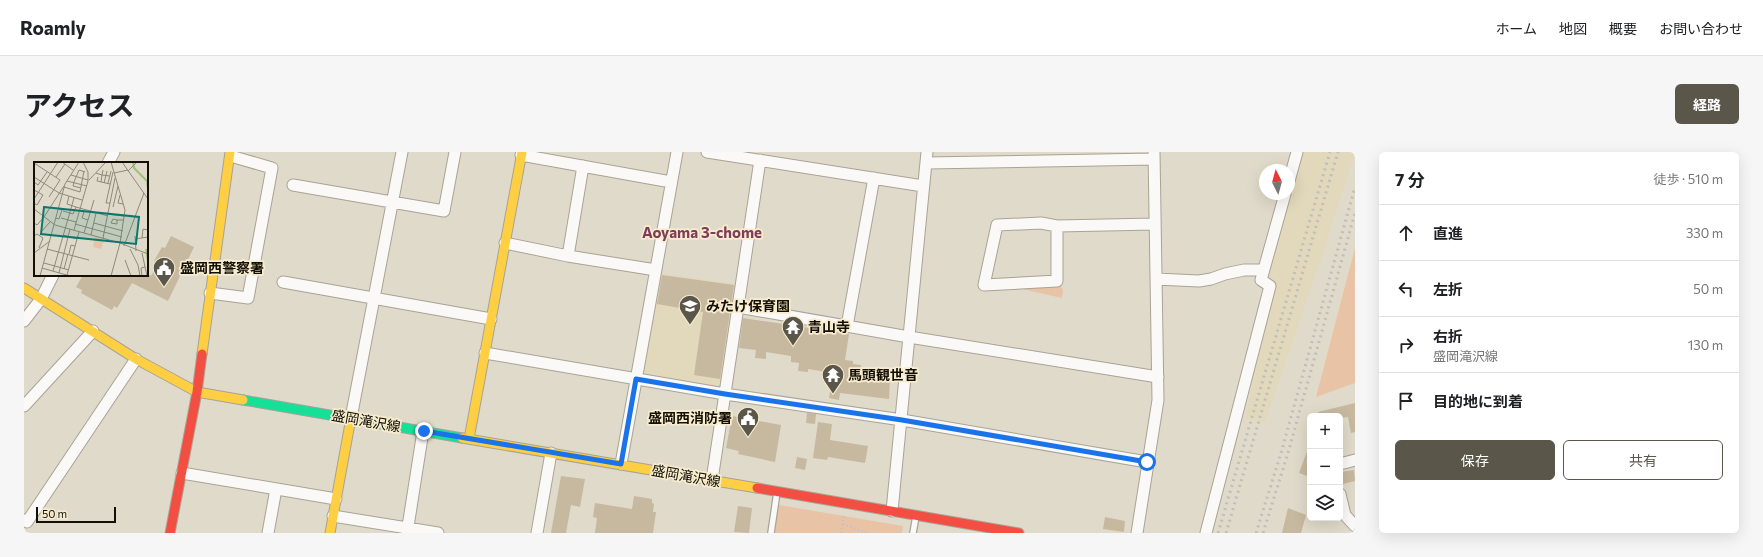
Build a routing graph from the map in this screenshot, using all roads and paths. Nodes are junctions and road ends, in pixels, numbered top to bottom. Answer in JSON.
{"nodes":[{"id":1,"x":114,"y":152,"type":"edge"},
{"id":2,"x":402,"y":152,"type":"edge"},
{"id":3,"x":455,"y":152,"type":"edge"},
{"id":4,"x":677,"y":152,"type":"edge"},
{"id":5,"x":707,"y":152,"type":"edge"},
{"id":6,"x":1297,"y":152,"type":"edge"},
{"id":7,"x":232,"y":154,"type":"edge"},
{"id":8,"x":521,"y":154,"type":"edge"},
{"id":9,"x":1154,"y":155,"type":"edge"},
{"id":10,"x":926,"y":157,"type":"edge"},
{"id":11,"x":760,"y":160,"type":"junction"},
{"id":12,"x":109,"y":162,"type":"edge"},
{"id":13,"x":1294,"y":164,"type":"edge"},
{"id":14,"x":583,"y":166,"type":"junction"},
{"id":15,"x":874,"y":178,"type":"junction"},
{"id":16,"x":671,"y":182,"type":"junction"},
{"id":17,"x":293,"y":185,"type":"dead end"},
{"id":18,"x":923,"y":186,"type":"junction"},
{"id":19,"x":1283,"y":200,"type":"edge"},
{"id":20,"x":393,"y":203,"type":"junction"},
{"id":21,"x":1154,"y":224,"type":"junction"},
{"id":22,"x":1057,"y":226,"type":"junction"},
{"id":23,"x":505,"y":243,"type":"junction"},
{"id":24,"x":568,"y":256,"type":"junction"},
{"id":25,"x":656,"y":270,"type":"junction"},
{"id":26,"x":1263,"y":270,"type":"junction"},
{"id":27,"x":52,"y":276,"type":"edge"},
{"id":28,"x":1156,"y":279,"type":"junction"},
{"id":29,"x":283,"y":282,"type":"dead end"},
{"id":30,"x":24,"y":288,"type":"edge"},
{"id":31,"x":210,"y":293,"type":"junction"},
{"id":32,"x":374,"y":298,"type":"junction"},
{"id":33,"x":41,"y":299,"type":"junction"},
{"id":34,"x":738,"y":307,"type":"junction"},
{"id":35,"x":491,"y":319,"type":"junction"},
{"id":36,"x":24,"y":321,"type":"edge"},
{"id":37,"x":847,"y":326,"type":"junction"},
{"id":38,"x":93,"y":331,"type":"junction"},
{"id":39,"x":909,"y":337,"type":"junction"},
{"id":40,"x":485,"y":353,"type":"junction"},
{"id":41,"x":136,"y":359,"type":"junction"},
{"id":42,"x":1158,"y":377,"type":"junction"},
{"id":43,"x":636,"y":379,"type":"junction"},
{"id":44,"x":197,"y":392,"type":"junction"},
{"id":45,"x":725,"y":394,"type":"junction"},
{"id":46,"x":24,"y":406,"type":"edge"},
{"id":47,"x":351,"y":418,"type":"junction"},
{"id":48,"x":902,"y":420,"type":"junction"},
{"id":49,"x":424,"y":431,"type":"junction"},
{"id":50,"x":469,"y":439,"type":"junction"},
{"id":51,"x":550,"y":453,"type":"junction"},
{"id":52,"x":1355,"y":460,"type":"edge"},
{"id":53,"x":1147,"y":462,"type":"junction"},
{"id":54,"x":1343,"y":463,"type":"edge"},
{"id":55,"x":621,"y":464,"type":"junction"},
{"id":56,"x":182,"y":473,"type":"junction"},
{"id":57,"x":712,"y":480,"type":"junction"},
{"id":58,"x":276,"y":489,"type":"junction"},
{"id":59,"x":777,"y":492,"type":"junction"},
{"id":60,"x":336,"y":499,"type":"junction"},
{"id":61,"x":1343,"y":507,"type":"edge"},
{"id":62,"x":892,"y":511,"type":"junction"},
{"id":63,"x":844,"y":514,"type":"dead end"},
{"id":64,"x":916,"y":515,"type":"junction"},
{"id":65,"x":333,"y":516,"type":"junction"},
{"id":66,"x":24,"y":520,"type":"edge"},
{"id":67,"x":842,"y":524,"type":"junction"},
{"id":68,"x":1355,"y":526,"type":"edge"},
{"id":69,"x":408,"y":531,"type":"edge"},
{"id":70,"x":170,"y":533,"type":"edge"},
{"id":71,"x":268,"y":533,"type":"edge"},
{"id":72,"x":330,"y":533,"type":"edge"},
{"id":73,"x":438,"y":533,"type":"edge"},
{"id":74,"x":537,"y":533,"type":"edge"},
{"id":75,"x":771,"y":533,"type":"edge"},
{"id":76,"x":841,"y":533,"type":"edge"},
{"id":77,"x":867,"y":533,"type":"edge"},
{"id":78,"x":914,"y":533,"type":"edge"},
{"id":79,"x":1019,"y":533,"type":"edge"},
{"id":80,"x":1137,"y":533,"type":"edge"},
{"id":81,"x":1206,"y":533,"type":"edge"}],
"edges":[{"from":1,"to":12,"type":"street"},
{"from":2,"to":20,"type":"street"},
{"from":3,"to":20,"type":"street"},
{"from":4,"to":16,"type":"street"},
{"from":5,"to":11,"type":"street"},
{"from":6,"to":13,"type":"street"},
{"from":7,"to":31,"type":"main road"},
{"from":7,"to":31,"type":"street"},
{"from":8,"to":14,"type":"street"},
{"from":8,"to":23,"type":"main road"},
{"from":9,"to":10,"type":"street"},
{"from":9,"to":21,"type":"street"},
{"from":10,"to":18,"type":"street"},
{"from":11,"to":15,"type":"street"},
{"from":11,"to":34,"type":"street"},
{"from":14,"to":16,"type":"street"},
{"from":14,"to":24,"type":"street"},
{"from":15,"to":18,"type":"street"},
{"from":15,"to":37,"type":"street"},
{"from":16,"to":25,"type":"street"},
{"from":17,"to":20,"type":"street"},
{"from":18,"to":39,"type":"street"},
{"from":19,"to":26,"type":"street"},
{"from":20,"to":32,"type":"street"},
{"from":21,"to":22,"type":"street"},
{"from":21,"to":28,"type":"street"},
{"from":22,"to":22,"type":"street"},
{"from":23,"to":24,"type":"street"},
{"from":23,"to":35,"type":"main road"},
{"from":24,"to":25,"type":"street"},
{"from":25,"to":43,"type":"street"},
{"from":26,"to":28,"type":"street"},
{"from":26,"to":81,"type":"street"},
{"from":27,"to":33,"type":"street"},
{"from":28,"to":42,"type":"street"},
{"from":29,"to":32,"type":"street"},
{"from":30,"to":33,"type":"main road","name":"盛岡滝沢線"},
{"from":31,"to":44,"type":"main road"},
{"from":32,"to":35,"type":"street"},
{"from":32,"to":47,"type":"street"},
{"from":33,"to":36,"type":"street"},
{"from":33,"to":38,"type":"main road","name":"盛岡滝沢線"},
{"from":34,"to":37,"type":"street"},
{"from":34,"to":45,"type":"street"},
{"from":35,"to":40,"type":"main road"},
{"from":37,"to":39,"type":"street"},
{"from":38,"to":41,"type":"main road","name":"盛岡滝沢線"},
{"from":38,"to":46,"type":"street"},
{"from":39,"to":42,"type":"street"},
{"from":39,"to":48,"type":"street"},
{"from":40,"to":43,"type":"street"},
{"from":40,"to":50,"type":"main road"},
{"from":41,"to":44,"type":"main road","name":"盛岡滝沢線"},
{"from":41,"to":66,"type":"street"},
{"from":42,"to":53,"type":"street"},
{"from":43,"to":45,"type":"street"},
{"from":43,"to":55,"type":"street"},
{"from":44,"to":47,"type":"main road","name":"盛岡滝沢線"},
{"from":44,"to":56,"type":"main road"},
{"from":45,"to":48,"type":"street"},
{"from":45,"to":57,"type":"street"},
{"from":47,"to":49,"type":"main road","name":"盛岡滝沢線"},
{"from":47,"to":60,"type":"main road"},
{"from":48,"to":53,"type":"street"},
{"from":48,"to":62,"type":"street"},
{"from":49,"to":50,"type":"main road","name":"盛岡滝沢線"},
{"from":49,"to":69,"type":"street"},
{"from":50,"to":51,"type":"main road","name":"盛岡滝沢線"},
{"from":51,"to":55,"type":"main road","name":"盛岡滝沢線"},
{"from":51,"to":74,"type":"street"},
{"from":52,"to":54,"type":"street"},
{"from":53,"to":80,"type":"street"},
{"from":55,"to":57,"type":"main road","name":"盛岡滝沢線"},
{"from":56,"to":58,"type":"street"},
{"from":56,"to":70,"type":"main road"},
{"from":57,"to":59,"type":"main road","name":"盛岡滝沢線"},
{"from":58,"to":60,"type":"street"},
{"from":58,"to":71,"type":"street"},
{"from":59,"to":62,"type":"main road","name":"盛岡滝沢線"},
{"from":59,"to":75,"type":"lane"},
{"from":60,"to":65,"type":"main road"},
{"from":61,"to":68,"type":"street"},
{"from":62,"to":64,"type":"main road","name":"盛岡滝沢線"},
{"from":63,"to":67,"type":"path"},
{"from":64,"to":78,"type":"lane"},
{"from":64,"to":79,"type":"main road","name":"盛岡滝沢線"},
{"from":65,"to":69,"type":"street"},
{"from":65,"to":72,"type":"main road"},
{"from":67,"to":76,"type":"path"},
{"from":67,"to":77,"type":"path"},
{"from":69,"to":73,"type":"street"}]}
